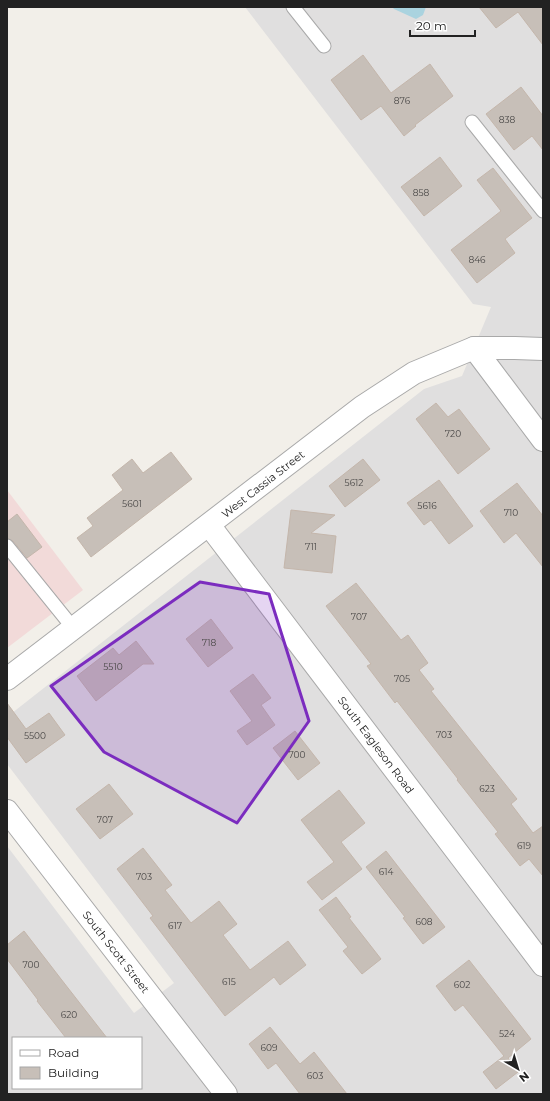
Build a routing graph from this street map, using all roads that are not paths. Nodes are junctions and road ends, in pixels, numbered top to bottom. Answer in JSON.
{"nodes":[{"id":1,"x":293,"y":7,"type":"edge"},
{"id":2,"x":324,"y":46,"type":"dead end"},
{"id":3,"x":472,"y":122,"type":"dead end"},
{"id":4,"x":543,"y":211,"type":"edge"},
{"id":5,"x":474,"y":348,"type":"junction"},
{"id":6,"x":543,"y":349,"type":"edge"},
{"id":7,"x":543,"y":440,"type":"edge"},
{"id":8,"x":209,"y":526,"type":"junction"},
{"id":9,"x":7,"y":546,"type":"edge"},
{"id":10,"x":74,"y":629,"type":"junction"},
{"id":11,"x":7,"y":679,"type":"edge"},
{"id":12,"x":7,"y":810,"type":"edge"},
{"id":13,"x":543,"y":966,"type":"edge"},
{"id":14,"x":226,"y":1094,"type":"edge"}],
"edges":[{"from":1,"to":2,"type":"lane"},
{"from":3,"to":4,"type":"lane"},
{"from":5,"to":6,"type":"street","name":"West Cassia Street"},
{"from":5,"to":7,"type":"street"},
{"from":5,"to":8,"type":"street","name":"West Cassia Street"},
{"from":8,"to":10,"type":"street","name":"West Cassia Street"},
{"from":8,"to":13,"type":"street","name":"South Eagleson Road"},
{"from":9,"to":10,"type":"lane"},
{"from":10,"to":11,"type":"street","name":"West Cassia Street"},
{"from":12,"to":14,"type":"street","name":"South Scott Street"}]}
